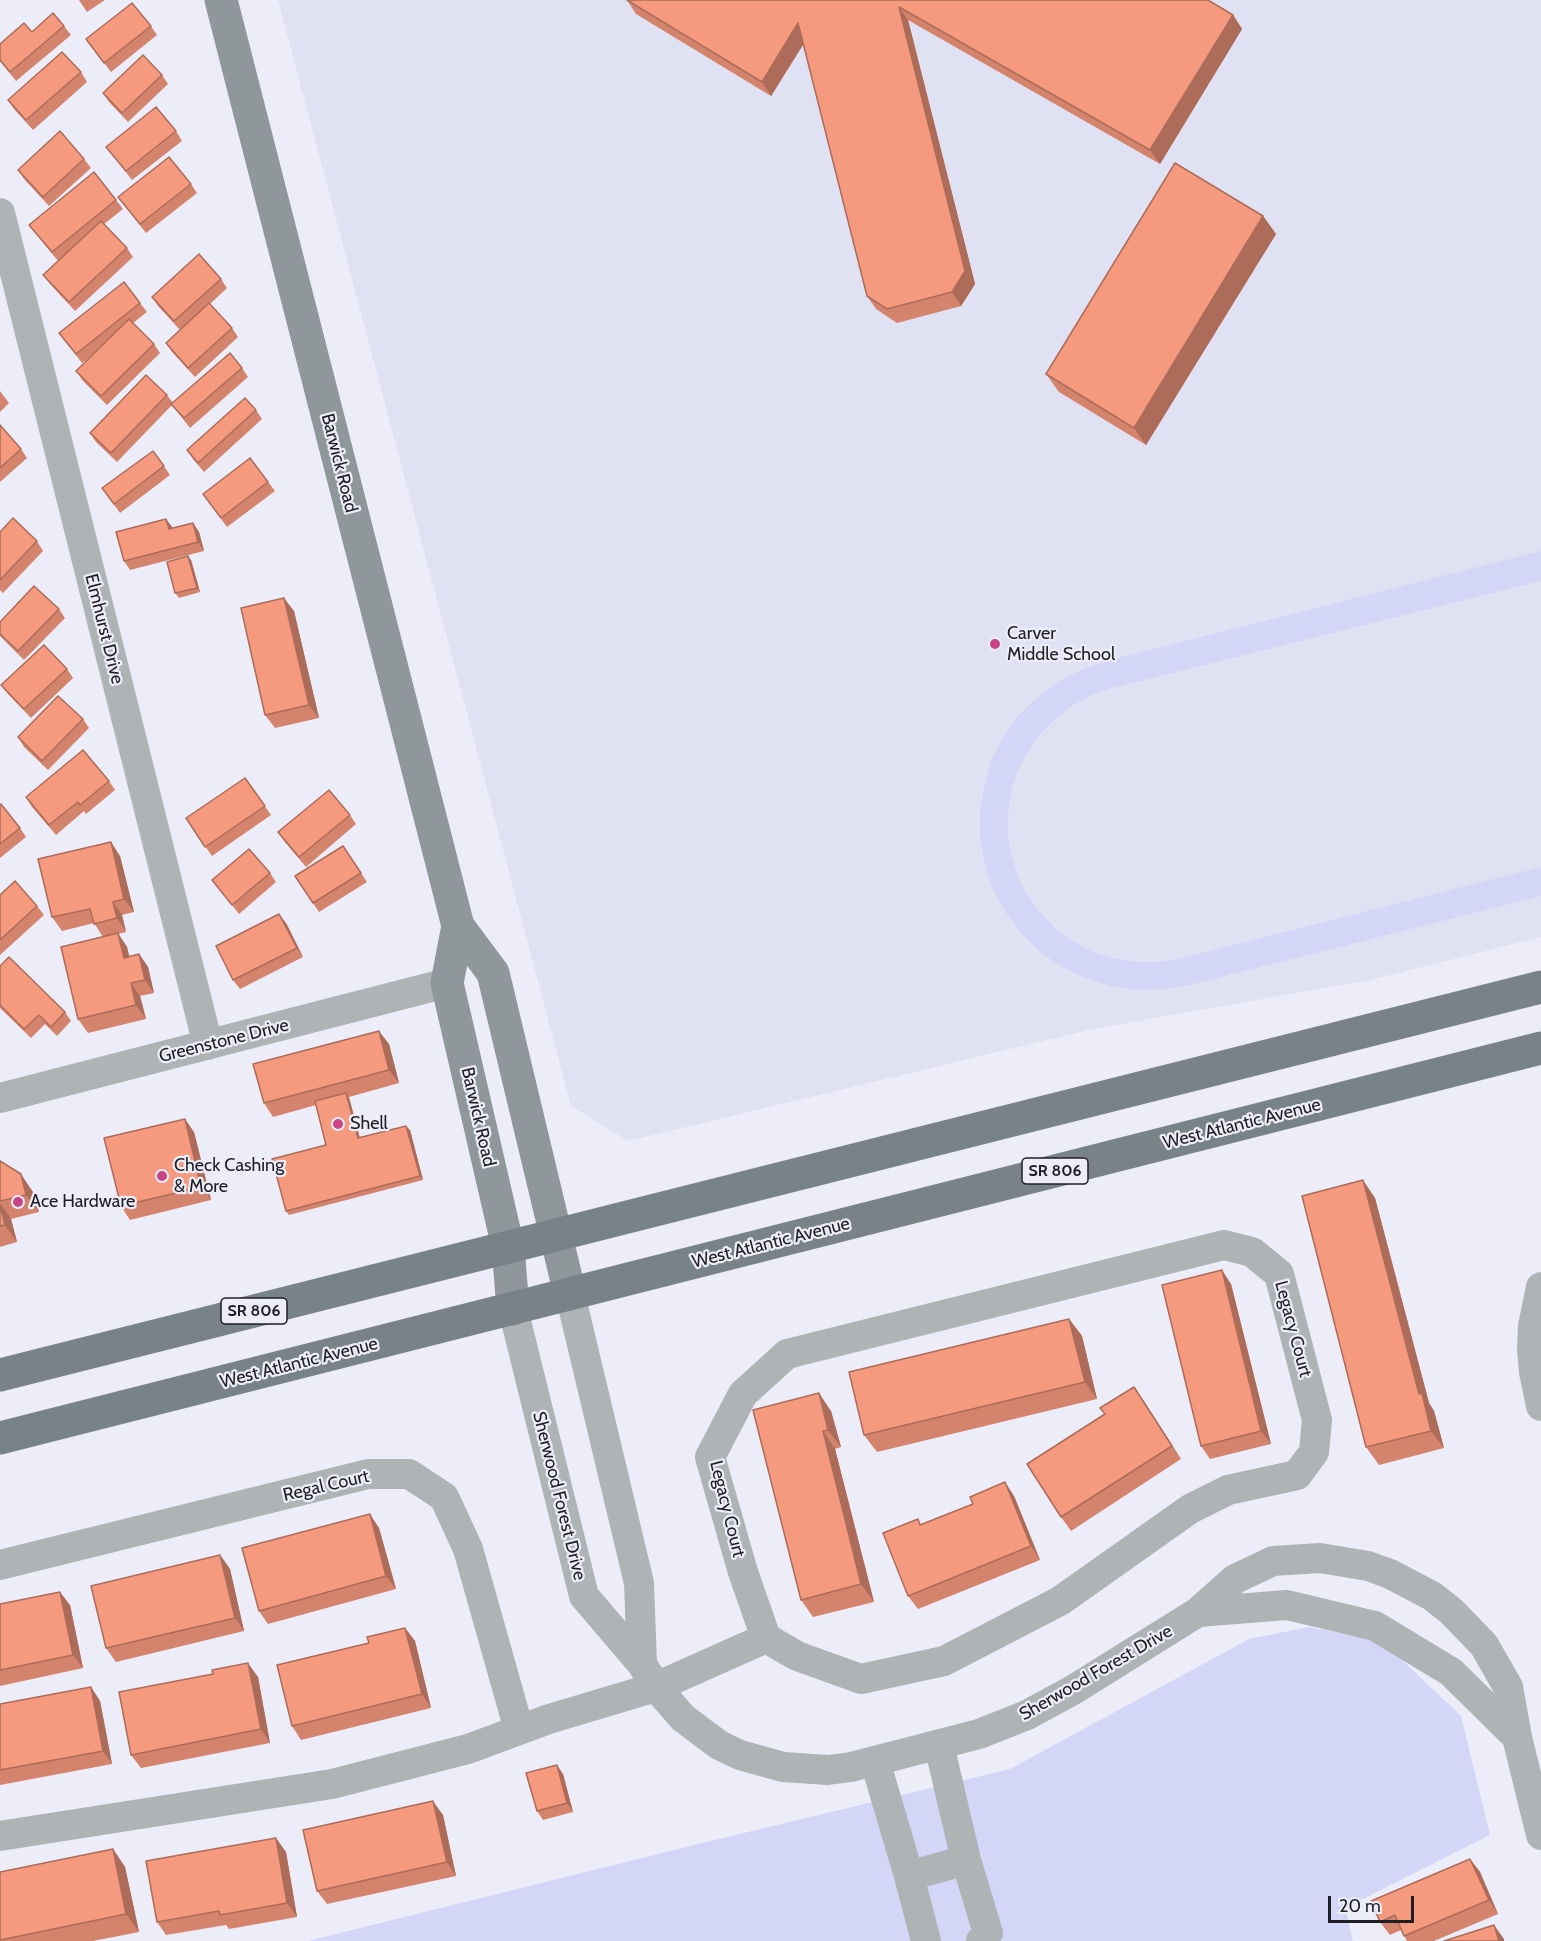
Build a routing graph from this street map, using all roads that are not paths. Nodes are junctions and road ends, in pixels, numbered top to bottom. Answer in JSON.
{"nodes":[{"id":1,"x":221,"y":0,"type":"edge"},
{"id":2,"x":0,"y":213,"type":"edge"},
{"id":3,"x":458,"y":926,"type":"junction"},
{"id":4,"x":447,"y":983,"type":"junction"},
{"id":5,"x":1541,"y":987,"type":"edge"},
{"id":6,"x":208,"y":1045,"type":"junction"},
{"id":7,"x":1541,"y":1048,"type":"edge"},
{"id":8,"x":0,"y":1098,"type":"edge"},
{"id":9,"x":555,"y":1234,"type":"junction"},
{"id":10,"x":508,"y":1247,"type":"junction"},
{"id":11,"x":1541,"y":1287,"type":"edge"},
{"id":12,"x":570,"y":1294,"type":"junction"},
{"id":13,"x":513,"y":1309,"type":"junction"},
{"id":14,"x":0,"y":1375,"type":"edge"},
{"id":15,"x":1541,"y":1406,"type":"edge"},
{"id":16,"x":0,"y":1438,"type":"edge"},
{"id":17,"x":0,"y":1565,"type":"edge"},
{"id":18,"x":1198,"y":1612,"type":"junction"},
{"id":19,"x":766,"y":1638,"type":"junction"},
{"id":20,"x":649,"y":1675,"type":"junction"},
{"id":21,"x":519,"y":1730,"type":"junction"},
{"id":22,"x":1517,"y":1737,"type":"junction"},
{"id":23,"x":939,"y":1745,"type":"junction"},
{"id":24,"x":875,"y":1761,"type":"junction"},
{"id":25,"x":1541,"y":1835,"type":"edge"},
{"id":26,"x":0,"y":1836,"type":"edge"},
{"id":27,"x":966,"y":1860,"type":"junction"},
{"id":28,"x":909,"y":1876,"type":"junction"},
{"id":29,"x":926,"y":1941,"type":"edge"},
{"id":30,"x":981,"y":1941,"type":"edge"}],
"edges":[{"from":1,"to":3,"type":"street","name":"Barwick Road"},
{"from":2,"to":6,"type":"street","name":"Elmhurst Drive"},
{"from":3,"to":4,"type":"street","name":"Barwick Road"},
{"from":3,"to":9,"type":"street","name":"Barwick Road"},
{"from":4,"to":6,"type":"street","name":"Greenstone Drive"},
{"from":4,"to":10,"type":"street","name":"Barwick Road"},
{"from":5,"to":9,"type":"main road","number":"SR 806"},
{"from":6,"to":8,"type":"street","name":"Greenstone Drive"},
{"from":7,"to":12,"type":"main road","name":"West Atlantic Avenue","number":"SR 806"},
{"from":9,"to":10,"type":"main road","number":"SR 806"},
{"from":9,"to":12,"type":"street","name":"Barwick Road"},
{"from":10,"to":13,"type":"street","name":"Barwick Road"},
{"from":10,"to":14,"type":"main road","number":"SR 806"},
{"from":11,"to":15,"type":"street"},
{"from":12,"to":13,"type":"main road","name":"West Atlantic Avenue","number":"SR 806"},
{"from":12,"to":20,"type":"street"},
{"from":13,"to":16,"type":"main road","name":"West Atlantic Avenue","number":"SR 806"},
{"from":13,"to":20,"type":"street","name":"Sherwood Forest Drive"},
{"from":17,"to":21,"type":"street","name":"Regal Court"},
{"from":18,"to":22,"type":"street","name":"Sherwood Forest Drive"},
{"from":18,"to":22,"type":"street","name":"Sherwood Forest Drive"},
{"from":18,"to":23,"type":"street","name":"Sherwood Forest Drive"},
{"from":19,"to":19,"type":"street","name":"Legacy Court"},
{"from":19,"to":20,"type":"street"},
{"from":20,"to":21,"type":"street"},
{"from":20,"to":24,"type":"street","name":"Sherwood Forest Drive"},
{"from":21,"to":26,"type":"street"},
{"from":22,"to":25,"type":"street","name":"Sherwood Forest Drive"},
{"from":23,"to":24,"type":"street","name":"Sherwood Forest Drive"},
{"from":23,"to":27,"type":"street"},
{"from":24,"to":28,"type":"street"},
{"from":27,"to":28,"type":"street"},
{"from":27,"to":30,"type":"street"},
{"from":28,"to":29,"type":"street"}]}
